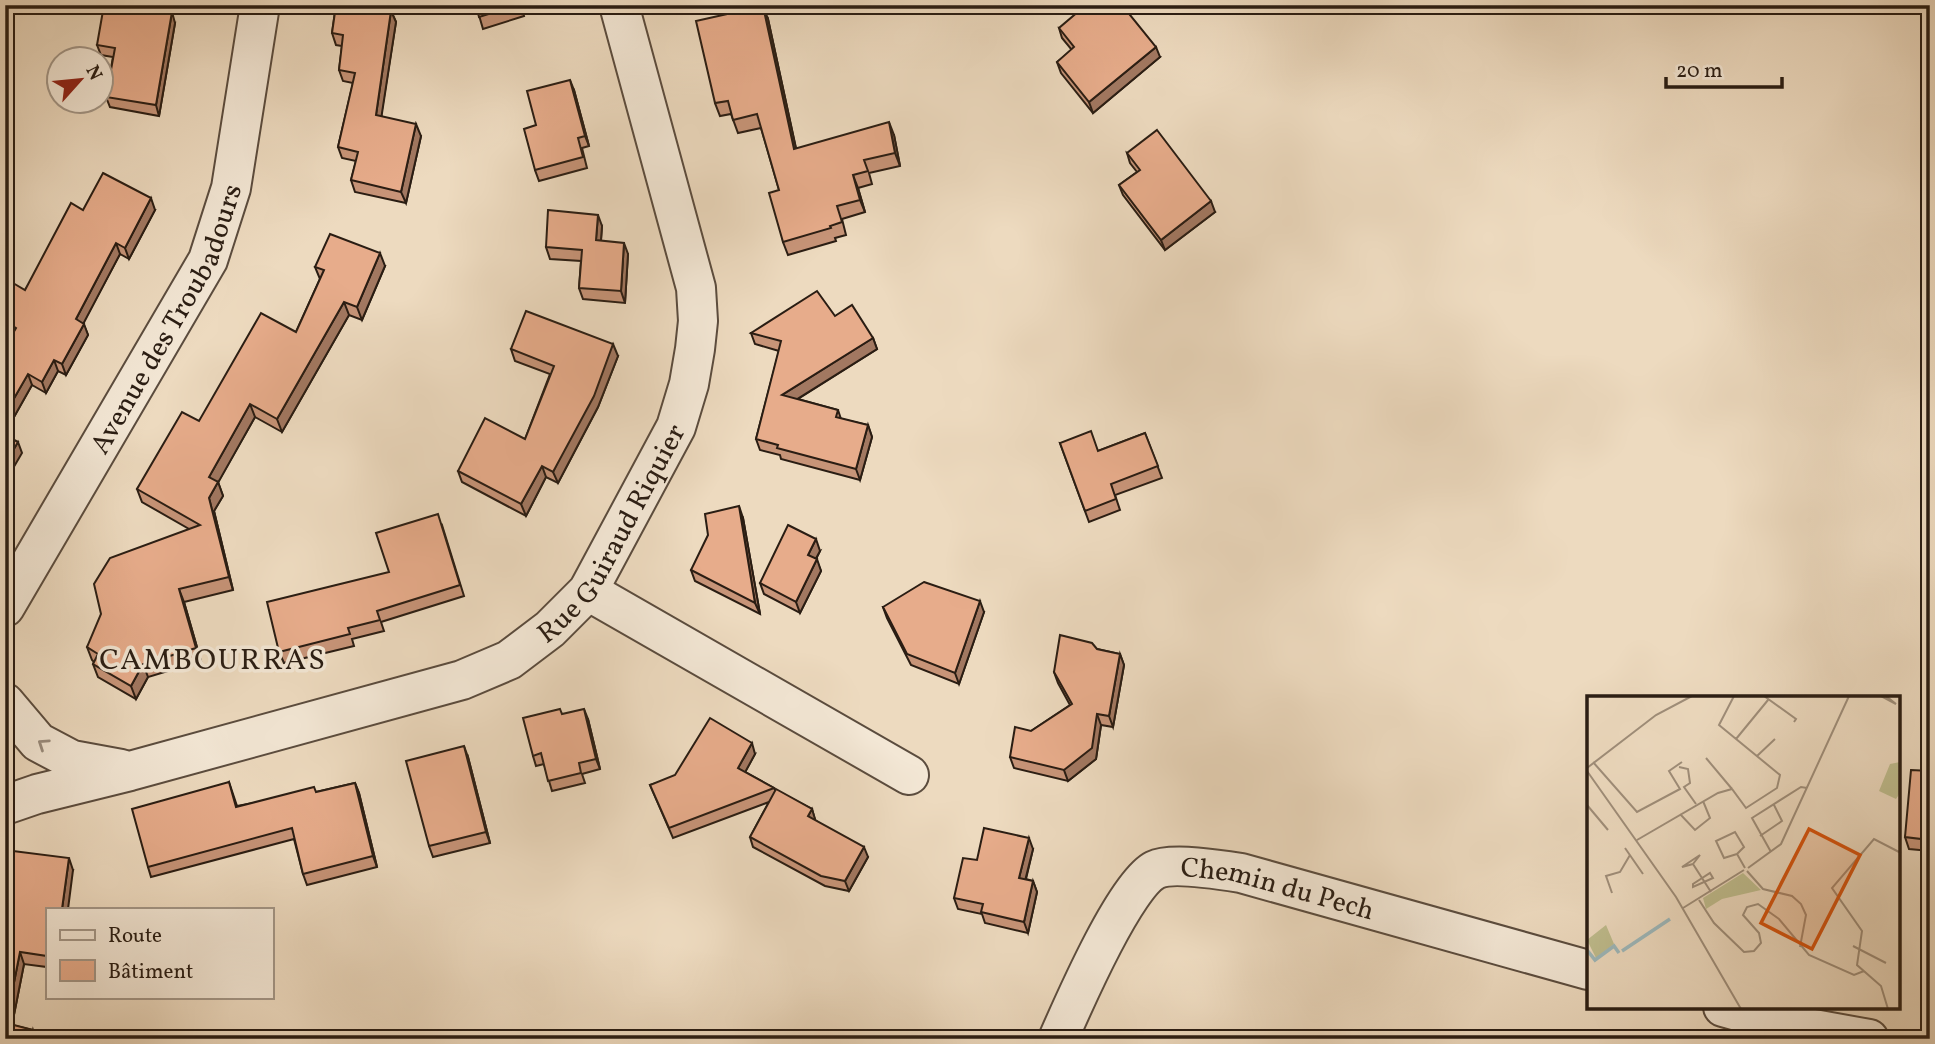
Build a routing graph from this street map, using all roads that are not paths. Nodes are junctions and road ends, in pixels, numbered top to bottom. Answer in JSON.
{"nodes":[{"id":1,"x":260,"y":5,"type":"edge"},
{"id":2,"x":619,"y":5,"type":"edge"},
{"id":3,"x":588,"y":591,"type":"junction"},
{"id":4,"x":5,"y":607,"type":"edge"},
{"id":5,"x":5,"y":703,"type":"edge"},
{"id":6,"x":130,"y":771,"type":"junction"},
{"id":7,"x":909,"y":775,"type":"dead end"},
{"id":8,"x":5,"y":805,"type":"edge"},
{"id":9,"x":1587,"y":970,"type":"edge"},
{"id":10,"x":1730,"y":1009,"type":"edge"},
{"id":11,"x":1058,"y":1039,"type":"edge"},
{"id":12,"x":1869,"y":1039,"type":"edge"}],
"edges":[{"from":1,"to":4,"type":"street","name":"Avenue des Troubadours"},
{"from":2,"to":3,"type":"street","name":"Rue Guiraud Riquier"},
{"from":3,"to":6,"type":"street","name":"Rue Guiraud Riquier"},
{"from":3,"to":7,"type":"street"},
{"from":6,"to":5,"type":"street","name":"Rue Guiraud Riquier","one_way":true},
{"from":6,"to":8,"type":"street","name":"Rue Guiraud Riquier"},
{"from":9,"to":11,"type":"street","name":"Chemin du Pech"},
{"from":10,"to":12,"type":"street"}]}
